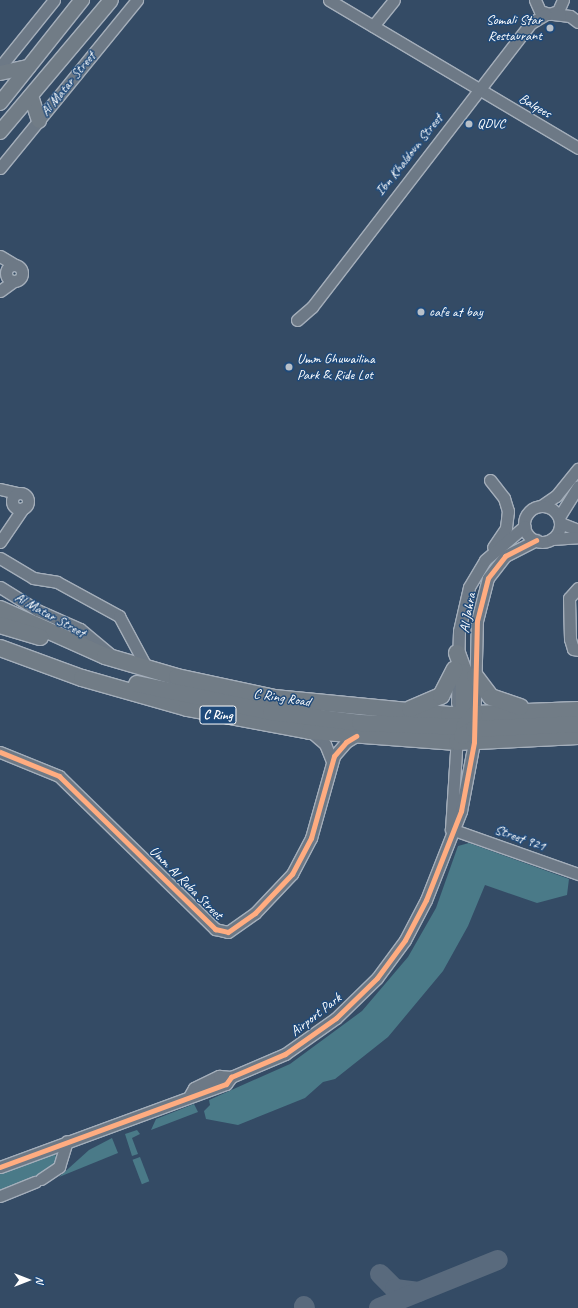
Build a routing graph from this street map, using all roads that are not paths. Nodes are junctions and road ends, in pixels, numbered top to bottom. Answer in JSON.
{"nodes":[{"id":1,"x":54,"y":0,"type":"edge"},
{"id":2,"x":82,"y":0,"type":"edge"},
{"id":3,"x":110,"y":0,"type":"edge"},
{"id":4,"x":137,"y":0,"type":"edge"},
{"id":5,"x":329,"y":0,"type":"edge"},
{"id":6,"x":394,"y":0,"type":"edge"},
{"id":7,"x":563,"y":1,"type":"edge"},
{"id":8,"x":535,"y":3,"type":"edge"},
{"id":9,"x":549,"y":14,"type":"junction"},
{"id":10,"x":574,"y":19,"type":"edge"},
{"id":11,"x":531,"y":23,"type":"junction"},
{"id":12,"x":373,"y":26,"type":"junction"},
{"id":13,"x":0,"y":67,"type":"edge"},
{"id":14,"x":28,"y":67,"type":"junction"},
{"id":15,"x":0,"y":73,"type":"edge"},
{"id":16,"x":478,"y":90,"type":"junction"},
{"id":17,"x":30,"y":96,"type":"junction"},
{"id":18,"x":0,"y":103,"type":"edge"},
{"id":19,"x":39,"y":121,"type":"junction"},
{"id":20,"x":0,"y":132,"type":"edge"},
{"id":21,"x":578,"y":148,"type":"edge"},
{"id":22,"x":0,"y":168,"type":"edge"},
{"id":23,"x":0,"y":256,"type":"edge"},
{"id":24,"x":0,"y":262,"type":"edge"},
{"id":25,"x":9,"y":277,"type":"junction"},
{"id":26,"x":0,"y":291,"type":"edge"},
{"id":27,"x":300,"y":322,"type":"dead end"},
{"id":28,"x":578,"y":469,"type":"edge"},
{"id":29,"x":490,"y":480,"type":"dead end"},
{"id":30,"x":578,"y":486,"type":"edge"},
{"id":31,"x":0,"y":490,"type":"edge"},
{"id":32,"x":541,"y":506,"type":"junction"},
{"id":33,"x":560,"y":520,"type":"junction"},
{"id":34,"x":525,"y":526,"type":"junction"},
{"id":35,"x":578,"y":530,"type":"edge"},
{"id":36,"x":578,"y":537,"type":"edge"},
{"id":37,"x":552,"y":539,"type":"junction"},
{"id":38,"x":536,"y":540,"type":"junction"},
{"id":39,"x":0,"y":542,"type":"edge"},
{"id":40,"x":490,"y":555,"type":"junction"},
{"id":41,"x":0,"y":558,"type":"edge"},
{"id":42,"x":0,"y":587,"type":"edge"},
{"id":43,"x":578,"y":588,"type":"edge"},
{"id":44,"x":0,"y":609,"type":"edge"},
{"id":45,"x":574,"y":610,"type":"edge"},
{"id":46,"x":0,"y":625,"type":"edge"},
{"id":47,"x":79,"y":646,"type":"junction"},
{"id":48,"x":0,"y":648,"type":"edge"},
{"id":49,"x":578,"y":650,"type":"edge"},
{"id":50,"x":457,"y":653,"type":"junction"},
{"id":51,"x":118,"y":661,"type":"junction"},
{"id":52,"x":456,"y":669,"type":"junction"},
{"id":53,"x":148,"y":670,"type":"junction"},
{"id":54,"x":475,"y":676,"type":"junction"},
{"id":55,"x":82,"y":678,"type":"junction"},
{"id":56,"x":578,"y":710,"type":"edge"},
{"id":57,"x":537,"y":711,"type":"junction"},
{"id":58,"x":395,"y":712,"type":"junction"},
{"id":59,"x":578,"y":724,"type":"edge"},
{"id":60,"x":465,"y":727,"type":"junction"},
{"id":61,"x":310,"y":731,"type":"junction"},
{"id":62,"x":356,"y":736,"type":"junction"},
{"id":63,"x":578,"y":736,"type":"edge"},
{"id":64,"x":0,"y":752,"type":"edge"},
{"id":65,"x":332,"y":761,"type":"junction"},
{"id":66,"x":452,"y":829,"type":"junction"},
{"id":67,"x":578,"y":874,"type":"edge"},
{"id":68,"x":67,"y":1141,"type":"junction"},
{"id":69,"x":0,"y":1167,"type":"edge"},
{"id":70,"x":0,"y":1196,"type":"edge"}],
"edges":[{"from":1,"to":13,"type":"street"},
{"from":2,"to":14,"type":"main road"},
{"from":3,"to":17,"type":"main road","name":"Al Matar Street"},
{"from":4,"to":19,"type":"street","name":"Al Matar Street"},
{"from":5,"to":12,"type":"street","name":"Balqees"},
{"from":6,"to":12,"type":"street"},
{"from":7,"to":9,"type":"street","name":"Ibn Khaldoun Street"},
{"from":7,"to":10,"type":"street"},
{"from":8,"to":9,"type":"street"},
{"from":8,"to":11,"type":"street","name":"Ibn Khaldoun Street"},
{"from":9,"to":10,"type":"street"},
{"from":9,"to":11,"type":"street","name":"Ibn Khaldoun Street"},
{"from":11,"to":16,"type":"street","name":"Ibn Khaldoun Street"},
{"from":12,"to":16,"type":"street","name":"Balqees"},
{"from":14,"to":15,"type":"main road"},
{"from":14,"to":18,"type":"main road"},
{"from":16,"to":21,"type":"street","name":"Balqees"},
{"from":16,"to":27,"type":"street","name":"Ibn Khaldoun Street"},
{"from":17,"to":19,"type":"main road"},
{"from":17,"to":20,"type":"main road","name":"Al Matar Street"},
{"from":19,"to":22,"type":"street","name":"Al Matar Street"},
{"from":23,"to":25,"type":"street"},
{"from":24,"to":25,"type":"street"},
{"from":25,"to":26,"type":"street"},
{"from":28,"to":32,"type":"street"},
{"from":29,"to":40,"type":"street"},
{"from":30,"to":33,"type":"street"},
{"from":31,"to":39,"type":"street"},
{"from":32,"to":33,"type":"street"},
{"from":32,"to":34,"type":"street"},
{"from":33,"to":35,"type":"street"},
{"from":33,"to":37,"type":"street"},
{"from":34,"to":38,"type":"street"},
{"from":34,"to":40,"type":"street","name":"Al Jahra"},
{"from":36,"to":37,"type":"street"},
{"from":37,"to":38,"type":"street"},
{"from":38,"to":54,"type":"street","name":"Al Jahra"},
{"from":40,"to":50,"type":"street","name":"Al Jahra"},
{"from":41,"to":53,"type":"street"},
{"from":42,"to":51,"type":"street","name":"Al Matar Street"},
{"from":43,"to":45,"type":"street"},
{"from":44,"to":47,"type":"highway","name":"C Ring Road","number":"C Ring"},
{"from":45,"to":49,"type":"street"},
{"from":46,"to":47,"type":"highway"},
{"from":47,"to":51,"type":"highway","name":"C Ring Road","number":"C Ring"},
{"from":48,"to":55,"type":"highway","name":"C Ring Road","number":"C Ring"},
{"from":50,"to":52,"type":"street","name":"Al Jahra"},
{"from":50,"to":60,"type":"highway"},
{"from":51,"to":53,"type":"highway","name":"C Ring Road","number":"C Ring"},
{"from":52,"to":58,"type":"highway"},
{"from":52,"to":60,"type":"street","name":"Al Jahra"},
{"from":53,"to":58,"type":"highway","name":"C Ring Road","number":"C Ring"},
{"from":54,"to":57,"type":"highway"},
{"from":54,"to":60,"type":"street","name":"Al Jahra"},
{"from":55,"to":60,"type":"highway"},
{"from":55,"to":61,"type":"highway","name":"C Ring Road","number":"C Ring"},
{"from":56,"to":57,"type":"highway","name":"C Ring Road","number":"C Ring"},
{"from":57,"to":60,"type":"highway","name":"C Ring Road","number":"C Ring"},
{"from":58,"to":60,"type":"highway","name":"C Ring Road","number":"C Ring"},
{"from":59,"to":60,"type":"highway"},
{"from":60,"to":62,"type":"highway","name":"C Ring Road","number":"C Ring"},
{"from":60,"to":63,"type":"highway","name":"C Ring Road","number":"C Ring"},
{"from":60,"to":66,"type":"street","name":"Airport Park"},
{"from":60,"to":66,"type":"street","name":"Airport Park"},
{"from":61,"to":62,"type":"highway","name":"C Ring Road","number":"C Ring"},
{"from":61,"to":65,"type":"street"},
{"from":62,"to":65,"type":"street","name":"Umm Al Ruba Street"},
{"from":64,"to":65,"type":"street","name":"Umm Al Ruba Street"},
{"from":66,"to":67,"type":"street","name":"Street 921"},
{"from":66,"to":68,"type":"street","name":"Airport Park"},
{"from":68,"to":69,"type":"street","name":"Airport Park"},
{"from":68,"to":70,"type":"street"}]}
